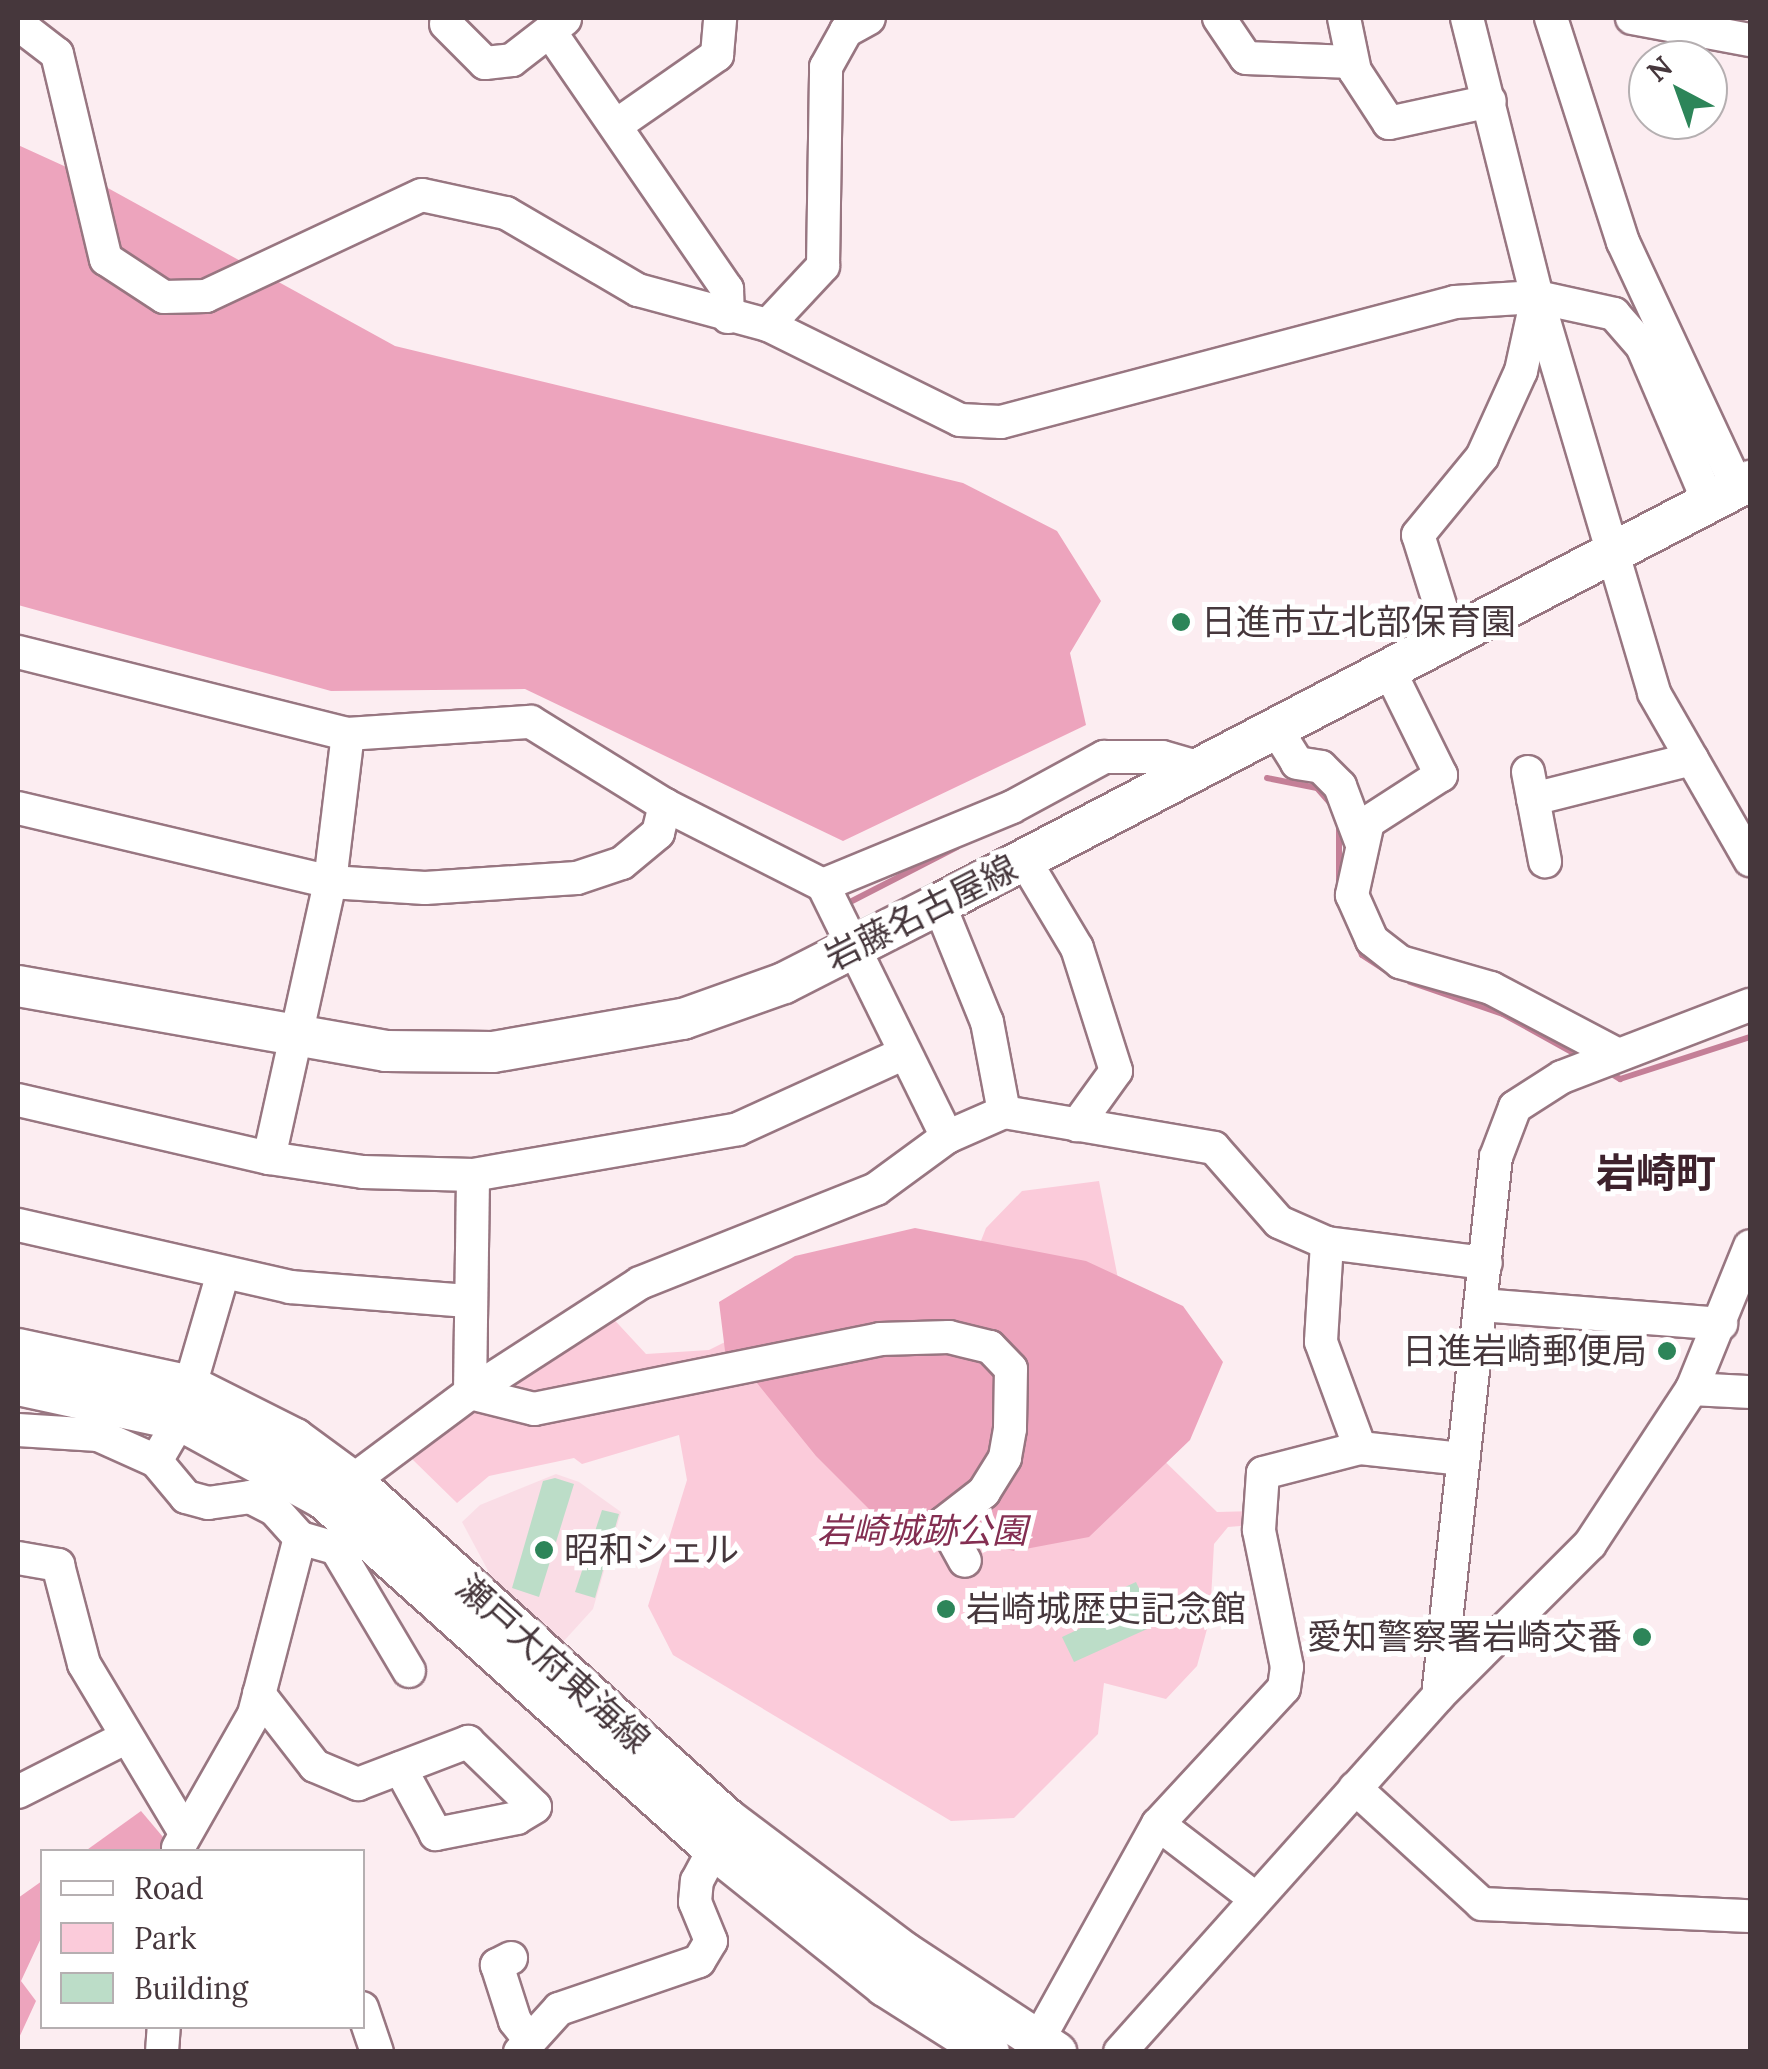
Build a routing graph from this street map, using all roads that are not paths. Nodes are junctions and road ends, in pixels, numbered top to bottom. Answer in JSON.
{"nodes":[{"id":1,"x":720,"y":18,"type":"edge"},
{"id":2,"x":1219,"y":18,"type":"edge"},
{"id":3,"x":1344,"y":18,"type":"edge"},
{"id":4,"x":1468,"y":18,"type":"edge"},
{"id":5,"x":1551,"y":18,"type":"edge"},
{"id":6,"x":1632,"y":18,"type":"edge"},
{"id":7,"x":445,"y":20,"type":"edge"},
{"id":8,"x":848,"y":22,"type":"edge"},
{"id":9,"x":18,"y":24,"type":"edge"},
{"id":10,"x":559,"y":25,"type":"edge"},
{"id":11,"x":1750,"y":40,"type":"edge"},
{"id":12,"x":1352,"y":62,"type":"junction"},
{"id":13,"x":1490,"y":100,"type":"junction"},
{"id":14,"x":618,"y":124,"type":"junction"},
{"id":15,"x":1538,"y":297,"type":"junction"},
{"id":16,"x":728,"y":317,"type":"junction"},
{"id":17,"x":768,"y":324,"type":"junction"},
{"id":18,"x":1733,"y":491,"type":"edge"},
{"id":19,"x":1612,"y":554,"type":"junction"},
{"id":20,"x":1452,"y":640,"type":"junction"},
{"id":21,"x":18,"y":652,"type":"edge"},
{"id":22,"x":1391,"y":674,"type":"junction"},
{"id":23,"x":1278,"y":732,"type":"junction"},
{"id":24,"x":348,"y":734,"type":"junction"},
{"id":25,"x":1692,"y":758,"type":"junction"},
{"id":26,"x":1204,"y":769,"type":"junction"},
{"id":27,"x":665,"y":805,"type":"junction"},
{"id":28,"x":18,"y":808,"type":"edge"},
{"id":29,"x":1361,"y":842,"type":"junction"},
{"id":30,"x":1750,"y":860,"type":"edge"},
{"id":31,"x":1024,"y":861,"type":"junction"},
{"id":32,"x":1546,"y":861,"type":"dead end"},
{"id":33,"x":330,"y":882,"type":"junction"},
{"id":34,"x":823,"y":885,"type":"junction"},
{"id":35,"x":939,"y":904,"type":"junction"},
{"id":36,"x":850,"y":949,"type":"junction"},
{"id":37,"x":18,"y":986,"type":"edge"},
{"id":38,"x":1750,"y":1005,"type":"edge"},
{"id":39,"x":297,"y":1037,"type":"junction"},
{"id":40,"x":905,"y":1053,"type":"junction"},
{"id":41,"x":1600,"y":1061,"type":"junction"},
{"id":42,"x":18,"y":1100,"type":"edge"},
{"id":43,"x":1004,"y":1112,"type":"junction"},
{"id":44,"x":1077,"y":1124,"type":"junction"},
{"id":45,"x":947,"y":1137,"type":"junction"},
{"id":46,"x":270,"y":1158,"type":"junction"},
{"id":47,"x":473,"y":1176,"type":"junction"},
{"id":48,"x":18,"y":1226,"type":"edge"},
{"id":49,"x":1326,"y":1243,"type":"junction"},
{"id":50,"x":1750,"y":1246,"type":"edge"},
{"id":51,"x":1486,"y":1262,"type":"junction"},
{"id":52,"x":223,"y":1273,"type":"junction"},
{"id":53,"x":467,"y":1301,"type":"junction"},
{"id":54,"x":1481,"y":1305,"type":"junction"},
{"id":55,"x":1721,"y":1324,"type":"junction"},
{"id":56,"x":18,"y":1349,"type":"edge"},
{"id":57,"x":18,"y":1385,"type":"edge"},
{"id":58,"x":1692,"y":1388,"type":"junction"},
{"id":59,"x":1750,"y":1392,"type":"edge"},
{"id":60,"x":470,"y":1393,"type":"junction"},
{"id":61,"x":185,"y":1403,"type":"junction"},
{"id":62,"x":18,"y":1430,"type":"edge"},
{"id":63,"x":1360,"y":1448,"type":"junction"},
{"id":64,"x":1463,"y":1459,"type":"junction"},
{"id":65,"x":156,"y":1461,"type":"junction"},
{"id":66,"x":352,"y":1481,"type":"junction"},
{"id":67,"x":300,"y":1538,"type":"junction"},
{"id":68,"x":18,"y":1558,"type":"edge"},
{"id":69,"x":965,"y":1562,"type":"dead end"},
{"id":70,"x":409,"y":1671,"type":"dead end"},
{"id":71,"x":259,"y":1694,"type":"junction"},
{"id":72,"x":1438,"y":1696,"type":"junction"},
{"id":73,"x":125,"y":1738,"type":"junction"},
{"id":74,"x":400,"y":1768,"type":"dead end"},
{"id":75,"x":1354,"y":1788,"type":"junction"},
{"id":76,"x":18,"y":1792,"type":"edge"},
{"id":77,"x":1158,"y":1824,"type":"junction"},
{"id":78,"x":181,"y":1842,"type":"edge"},
{"id":79,"x":714,"y":1849,"type":"junction"},
{"id":80,"x":1256,"y":1899,"type":"junction"},
{"id":81,"x":1750,"y":1916,"type":"edge"},
{"id":82,"x":511,"y":1958,"type":"dead end"},
{"id":83,"x":365,"y":2017,"type":"edge"},
{"id":84,"x":525,"y":2045,"type":"edge"},
{"id":85,"x":1046,"y":2047,"type":"edge"},
{"id":86,"x":377,"y":2052,"type":"edge"},
{"id":87,"x":989,"y":2052,"type":"edge"},
{"id":88,"x":1120,"y":2052,"type":"edge"}],
"edges":[{"from":1,"to":14,"type":"street"},
{"from":2,"to":12,"type":"street"},
{"from":3,"to":12,"type":"street"},
{"from":4,"to":13,"type":"street"},
{"from":5,"to":18,"type":"street"},
{"from":6,"to":11,"type":"street"},
{"from":7,"to":10,"type":"street"},
{"from":8,"to":17,"type":"street"},
{"from":9,"to":16,"type":"street"},
{"from":10,"to":14,"type":"street"},
{"from":12,"to":13,"type":"street"},
{"from":13,"to":15,"type":"street"},
{"from":14,"to":16,"type":"street"},
{"from":15,"to":17,"type":"street"},
{"from":15,"to":18,"type":"street"},
{"from":15,"to":19,"type":"street"},
{"from":15,"to":20,"type":"street"},
{"from":16,"to":17,"type":"street"},
{"from":18,"to":19,"type":"main road","name":"岩藤名古屋線"},
{"from":19,"to":20,"type":"main road","name":"岩藤名古屋線"},
{"from":19,"to":25,"type":"street"},
{"from":20,"to":22,"type":"main road","name":"岩藤名古屋線"},
{"from":21,"to":24,"type":"street"},
{"from":22,"to":23,"type":"main road","name":"岩藤名古屋線"},
{"from":22,"to":29,"type":"street"},
{"from":23,"to":26,"type":"main road","name":"岩藤名古屋線"},
{"from":23,"to":29,"type":"street"},
{"from":24,"to":27,"type":"street"},
{"from":24,"to":33,"type":"street"},
{"from":25,"to":30,"type":"street"},
{"from":25,"to":32,"type":"street"},
{"from":26,"to":31,"type":"main road","name":"岩藤名古屋線"},
{"from":26,"to":34,"type":"street"},
{"from":27,"to":33,"type":"street"},
{"from":27,"to":34,"type":"street"},
{"from":28,"to":33,"type":"street"},
{"from":29,"to":41,"type":"street"},
{"from":31,"to":35,"type":"main road","name":"岩藤名古屋線"},
{"from":31,"to":44,"type":"street"},
{"from":33,"to":39,"type":"street"},
{"from":34,"to":36,"type":"street"},
{"from":35,"to":36,"type":"main road","name":"岩藤名古屋線"},
{"from":35,"to":43,"type":"street"},
{"from":36,"to":39,"type":"main road","name":"岩藤名古屋線"},
{"from":36,"to":40,"type":"street"},
{"from":37,"to":39,"type":"main road","name":"岩藤名古屋線"},
{"from":38,"to":41,"type":"street"},
{"from":39,"to":46,"type":"street"},
{"from":40,"to":45,"type":"street"},
{"from":40,"to":47,"type":"street"},
{"from":41,"to":51,"type":"street"},
{"from":42,"to":46,"type":"street"},
{"from":43,"to":44,"type":"street"},
{"from":43,"to":45,"type":"street"},
{"from":44,"to":49,"type":"street"},
{"from":45,"to":60,"type":"street"},
{"from":46,"to":47,"type":"street"},
{"from":47,"to":53,"type":"street"},
{"from":48,"to":52,"type":"street"},
{"from":49,"to":51,"type":"street"},
{"from":49,"to":63,"type":"street"},
{"from":50,"to":55,"type":"street"},
{"from":51,"to":54,"type":"street"},
{"from":52,"to":53,"type":"street"},
{"from":52,"to":61,"type":"street"},
{"from":53,"to":60,"type":"street"},
{"from":54,"to":55,"type":"street"},
{"from":54,"to":64,"type":"street"},
{"from":55,"to":58,"type":"street"},
{"from":56,"to":61,"type":"main road","name":"瀬戸大府東海線"},
{"from":57,"to":61,"type":"main road","name":"瀬戸大府東海線"},
{"from":58,"to":59,"type":"street"},
{"from":58,"to":72,"type":"street"},
{"from":60,"to":66,"type":"street"},
{"from":60,"to":69,"type":"street"},
{"from":61,"to":65,"type":"street"},
{"from":61,"to":66,"type":"main road","name":"瀬戸大府東海線"},
{"from":61,"to":79,"type":"main road","name":"瀬戸大府東海線"},
{"from":62,"to":65,"type":"street"},
{"from":63,"to":64,"type":"street"},
{"from":63,"to":77,"type":"street"},
{"from":64,"to":72,"type":"street"},
{"from":65,"to":67,"type":"street"},
{"from":66,"to":85,"type":"main road","name":"瀬戸大府東海線"},
{"from":67,"to":70,"type":"street"},
{"from":67,"to":71,"type":"street"},
{"from":68,"to":73,"type":"street"},
{"from":71,"to":74,"type":"street"},
{"from":71,"to":78,"type":"street"},
{"from":72,"to":75,"type":"street"},
{"from":73,"to":76,"type":"street"},
{"from":73,"to":78,"type":"street"},
{"from":75,"to":80,"type":"street"},
{"from":75,"to":81,"type":"street"},
{"from":77,"to":80,"type":"street"},
{"from":77,"to":85,"type":"street"},
{"from":79,"to":84,"type":"street"},
{"from":79,"to":87,"type":"main road","name":"瀬戸大府東海線"},
{"from":80,"to":88,"type":"street"},
{"from":82,"to":84,"type":"street"},
{"from":83,"to":86,"type":"street"}]}
